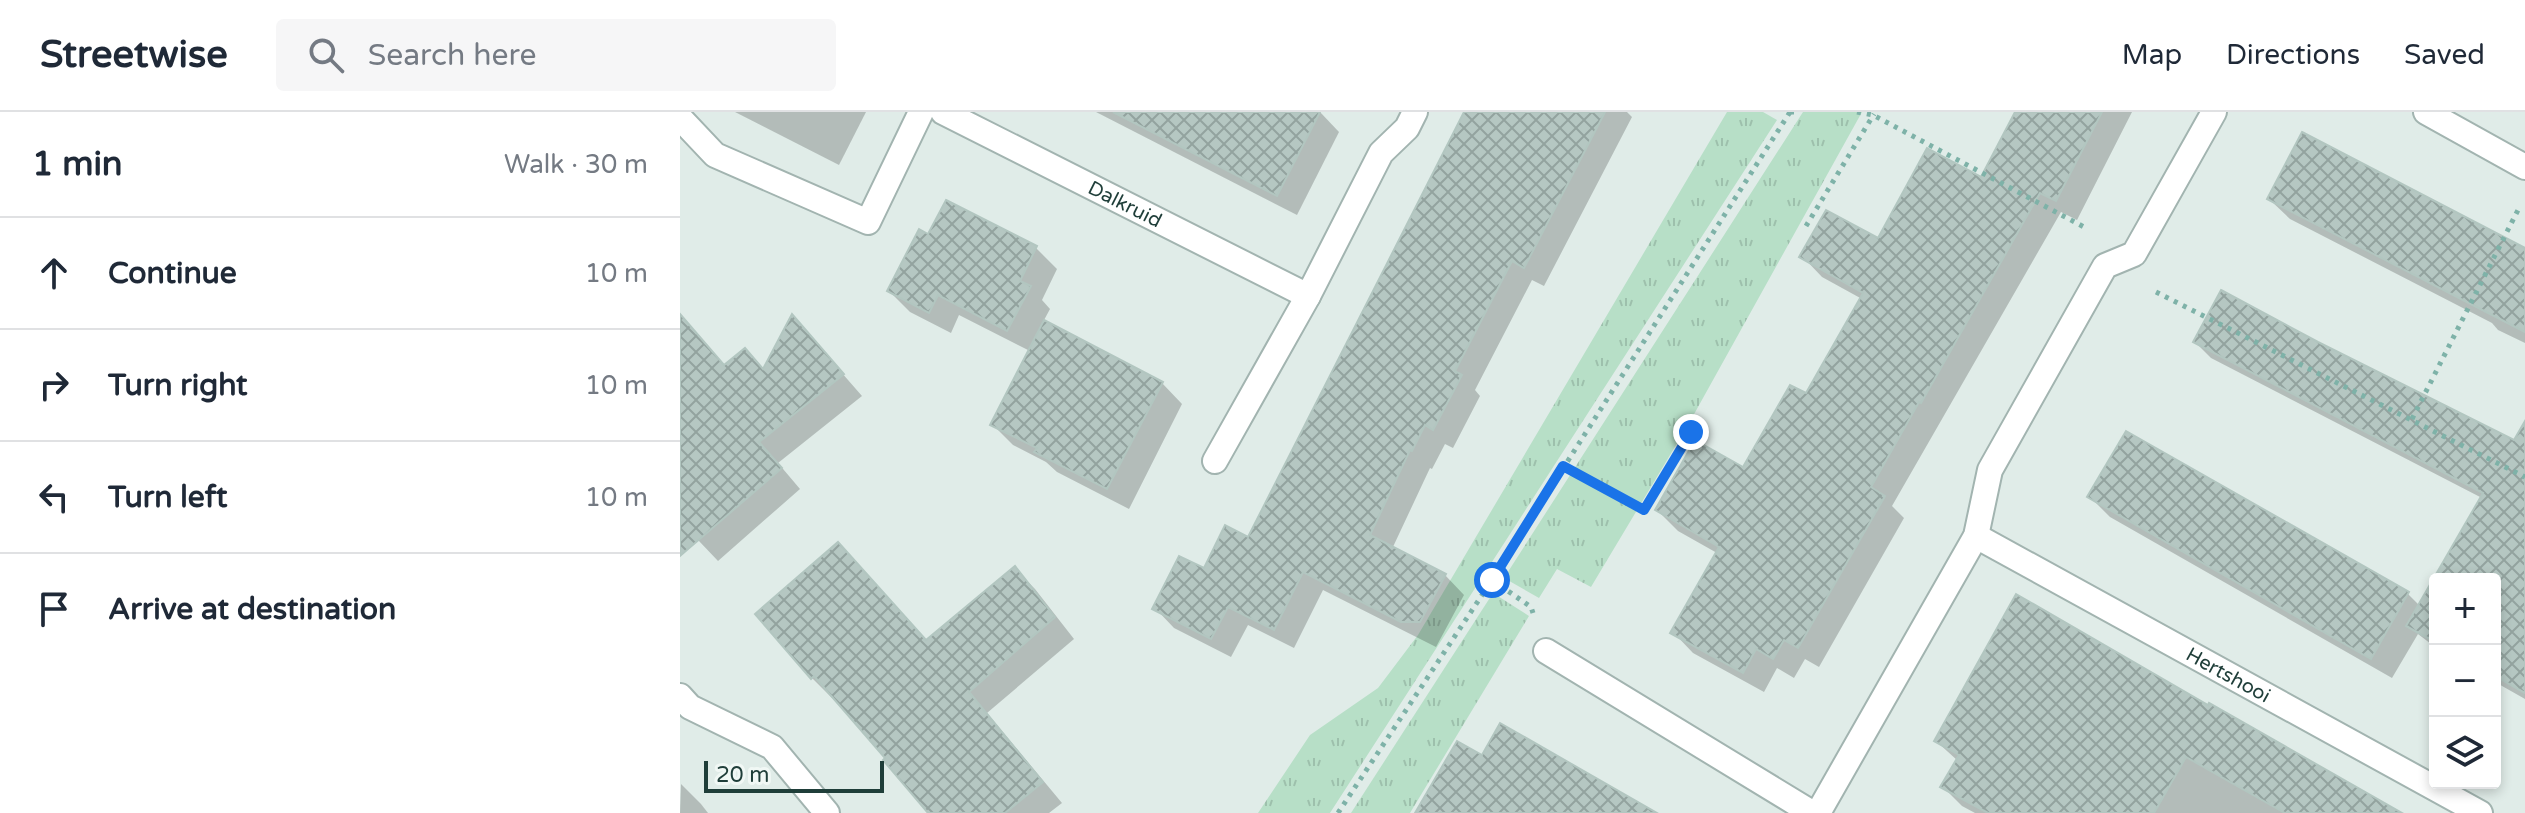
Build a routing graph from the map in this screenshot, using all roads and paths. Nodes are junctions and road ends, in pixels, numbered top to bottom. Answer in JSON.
{"nodes":[{"id":1,"x":921,"y":112,"type":"edge"},
{"id":2,"x":943,"y":112,"type":"edge"},
{"id":3,"x":1415,"y":112,"type":"edge"},
{"id":4,"x":1790,"y":112,"type":"edge"},
{"id":5,"x":1799,"y":112,"type":"edge"},
{"id":6,"x":1857,"y":112,"type":"edge"},
{"id":7,"x":2214,"y":112,"type":"edge"},
{"id":8,"x":2426,"y":112,"type":"edge"},
{"id":9,"x":1874,"y":113,"type":"edge"},
{"id":10,"x":680,"y":118,"type":"edge"},
{"id":11,"x":2525,"y":167,"type":"edge"},
{"id":12,"x":2525,"y":197,"type":"edge"},
{"id":13,"x":1806,"y":226,"type":"dead end"},
{"id":14,"x":2134,"y":254,"type":"junction"},
{"id":15,"x":2105,"y":266,"type":"junction"},
{"id":16,"x":1308,"y":296,"type":"junction"},
{"id":17,"x":2412,"y":419,"type":"junction"},
{"id":18,"x":1691,"y":432,"type":"dead end"},
{"id":19,"x":1215,"y":461,"type":"dead end"},
{"id":20,"x":1563,"y":466,"type":"junction"},
{"id":21,"x":2525,"y":477,"type":"edge"},
{"id":22,"x":1976,"y":536,"type":"junction"},
{"id":23,"x":1546,"y":651,"type":"dead end"},
{"id":24,"x":683,"y":706,"type":"edge"},
{"id":25,"x":827,"y":813,"type":"edge"},
{"id":26,"x":1338,"y":813,"type":"edge"},
{"id":27,"x":1812,"y":813,"type":"edge"},
{"id":28,"x":1818,"y":813,"type":"edge"},
{"id":29,"x":2480,"y":813,"type":"edge"}],
"edges":[{"from":1,"to":10,"type":"street"},
{"from":2,"to":16,"type":"street","name":"Dalkruid"},
{"from":3,"to":16,"type":"street"},
{"from":4,"to":5,"type":"path"},
{"from":4,"to":20,"type":"path"},
{"from":6,"to":9,"type":"path"},
{"from":7,"to":14,"type":"street"},
{"from":8,"to":11,"type":"street"},
{"from":9,"to":13,"type":"path"},
{"from":9,"to":14,"type":"path"},
{"from":12,"to":17,"type":"path"},
{"from":14,"to":15,"type":"street"},
{"from":15,"to":17,"type":"path"},
{"from":15,"to":22,"type":"street"},
{"from":16,"to":19,"type":"street"},
{"from":17,"to":21,"type":"path"},
{"from":18,"to":20,"type":"path"},
{"from":20,"to":26,"type":"path"},
{"from":22,"to":28,"type":"street"},
{"from":22,"to":29,"type":"street","name":"Hertshooi"},
{"from":23,"to":27,"type":"street"},
{"from":24,"to":25,"type":"street"}]}
